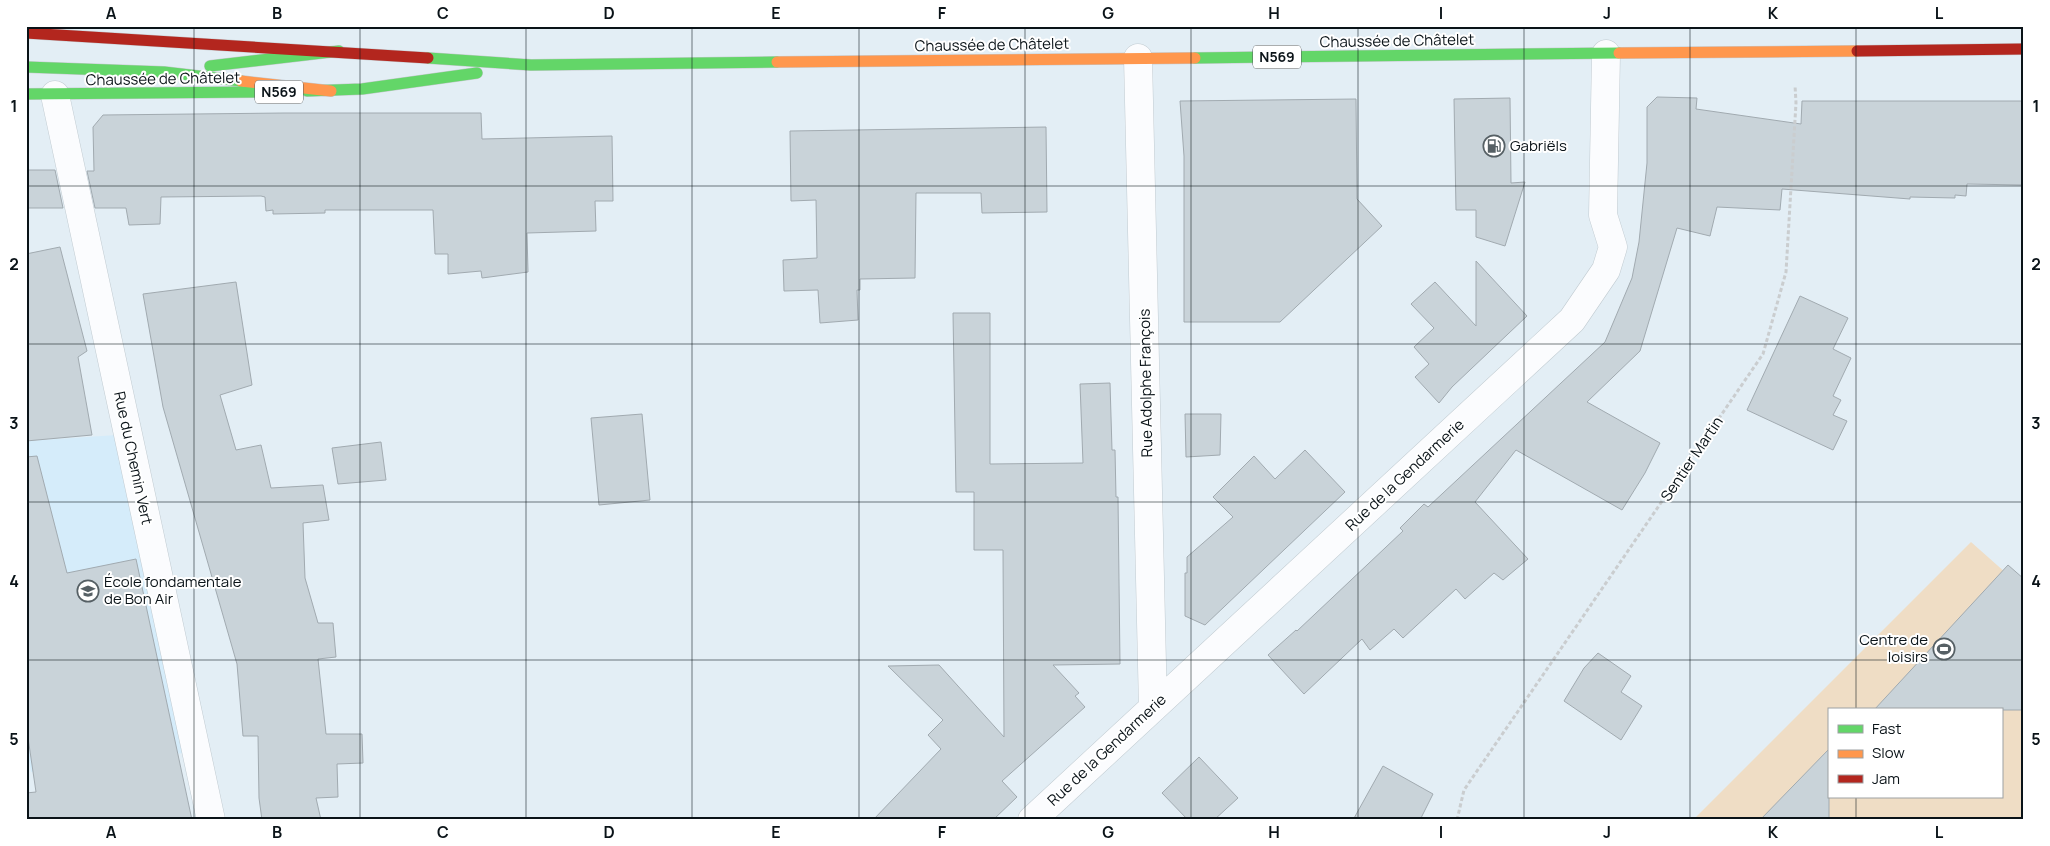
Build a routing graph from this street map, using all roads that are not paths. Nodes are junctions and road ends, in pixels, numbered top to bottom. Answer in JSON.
{"nodes":[{"id":1,"x":81,"y":31,"type":"edge"},
{"id":2,"x":26,"y":34,"type":"edge"},
{"id":3,"x":2024,"y":49,"type":"edge"},
{"id":4,"x":339,"y":51,"type":"junction"},
{"id":5,"x":1606,"y":54,"type":"junction"},
{"id":6,"x":1138,"y":58,"type":"junction"},
{"id":7,"x":531,"y":65,"type":"junction"},
{"id":8,"x":26,"y":67,"type":"edge"},
{"id":9,"x":164,"y":72,"type":"junction"},
{"id":10,"x":331,"y":91,"type":"junction"},
{"id":11,"x":26,"y":94,"type":"edge"},
{"id":12,"x":55,"y":95,"type":"junction"},
{"id":13,"x":1153,"y":708,"type":"junction"},
{"id":14,"x":211,"y":820,"type":"edge"},
{"id":15,"x":1032,"y":820,"type":"edge"}],
"edges":[{"from":1,"to":2,"type":"main road","name":"Chaussée de Châtelet","number":"N569"},
{"from":1,"to":4,"type":"main road","name":"Chaussée de Châtelet","number":"N569"},
{"from":3,"to":5,"type":"main road","name":"Chaussée de Châtelet","number":"N569"},
{"from":4,"to":7,"type":"main road","name":"Chaussée de Châtelet","number":"N569"},
{"from":4,"to":9,"type":"main road","name":"Chaussée de Châtelet"},
{"from":5,"to":6,"type":"main road","name":"Chaussée de Châtelet","number":"N569"},
{"from":5,"to":13,"type":"street","name":"Rue de la Gendarmerie"},
{"from":6,"to":7,"type":"main road","name":"Chaussée de Châtelet","number":"N569"},
{"from":6,"to":13,"type":"street","name":"Rue Adolphe François"},
{"from":7,"to":10,"type":"main road","name":"Chaussée de Châtelet","number":"N569"},
{"from":8,"to":9,"type":"main road","name":"Chaussée de Châtelet"},
{"from":9,"to":10,"type":"main road","name":"Chaussée de Châtelet"},
{"from":10,"to":12,"type":"main road","name":"Chaussée de Châtelet","number":"N569"},
{"from":11,"to":12,"type":"main road","name":"Chaussée de Châtelet","number":"N569"},
{"from":12,"to":14,"type":"street","name":"Rue du Chemin Vert"},
{"from":13,"to":15,"type":"street","name":"Rue de la Gendarmerie"}]}
